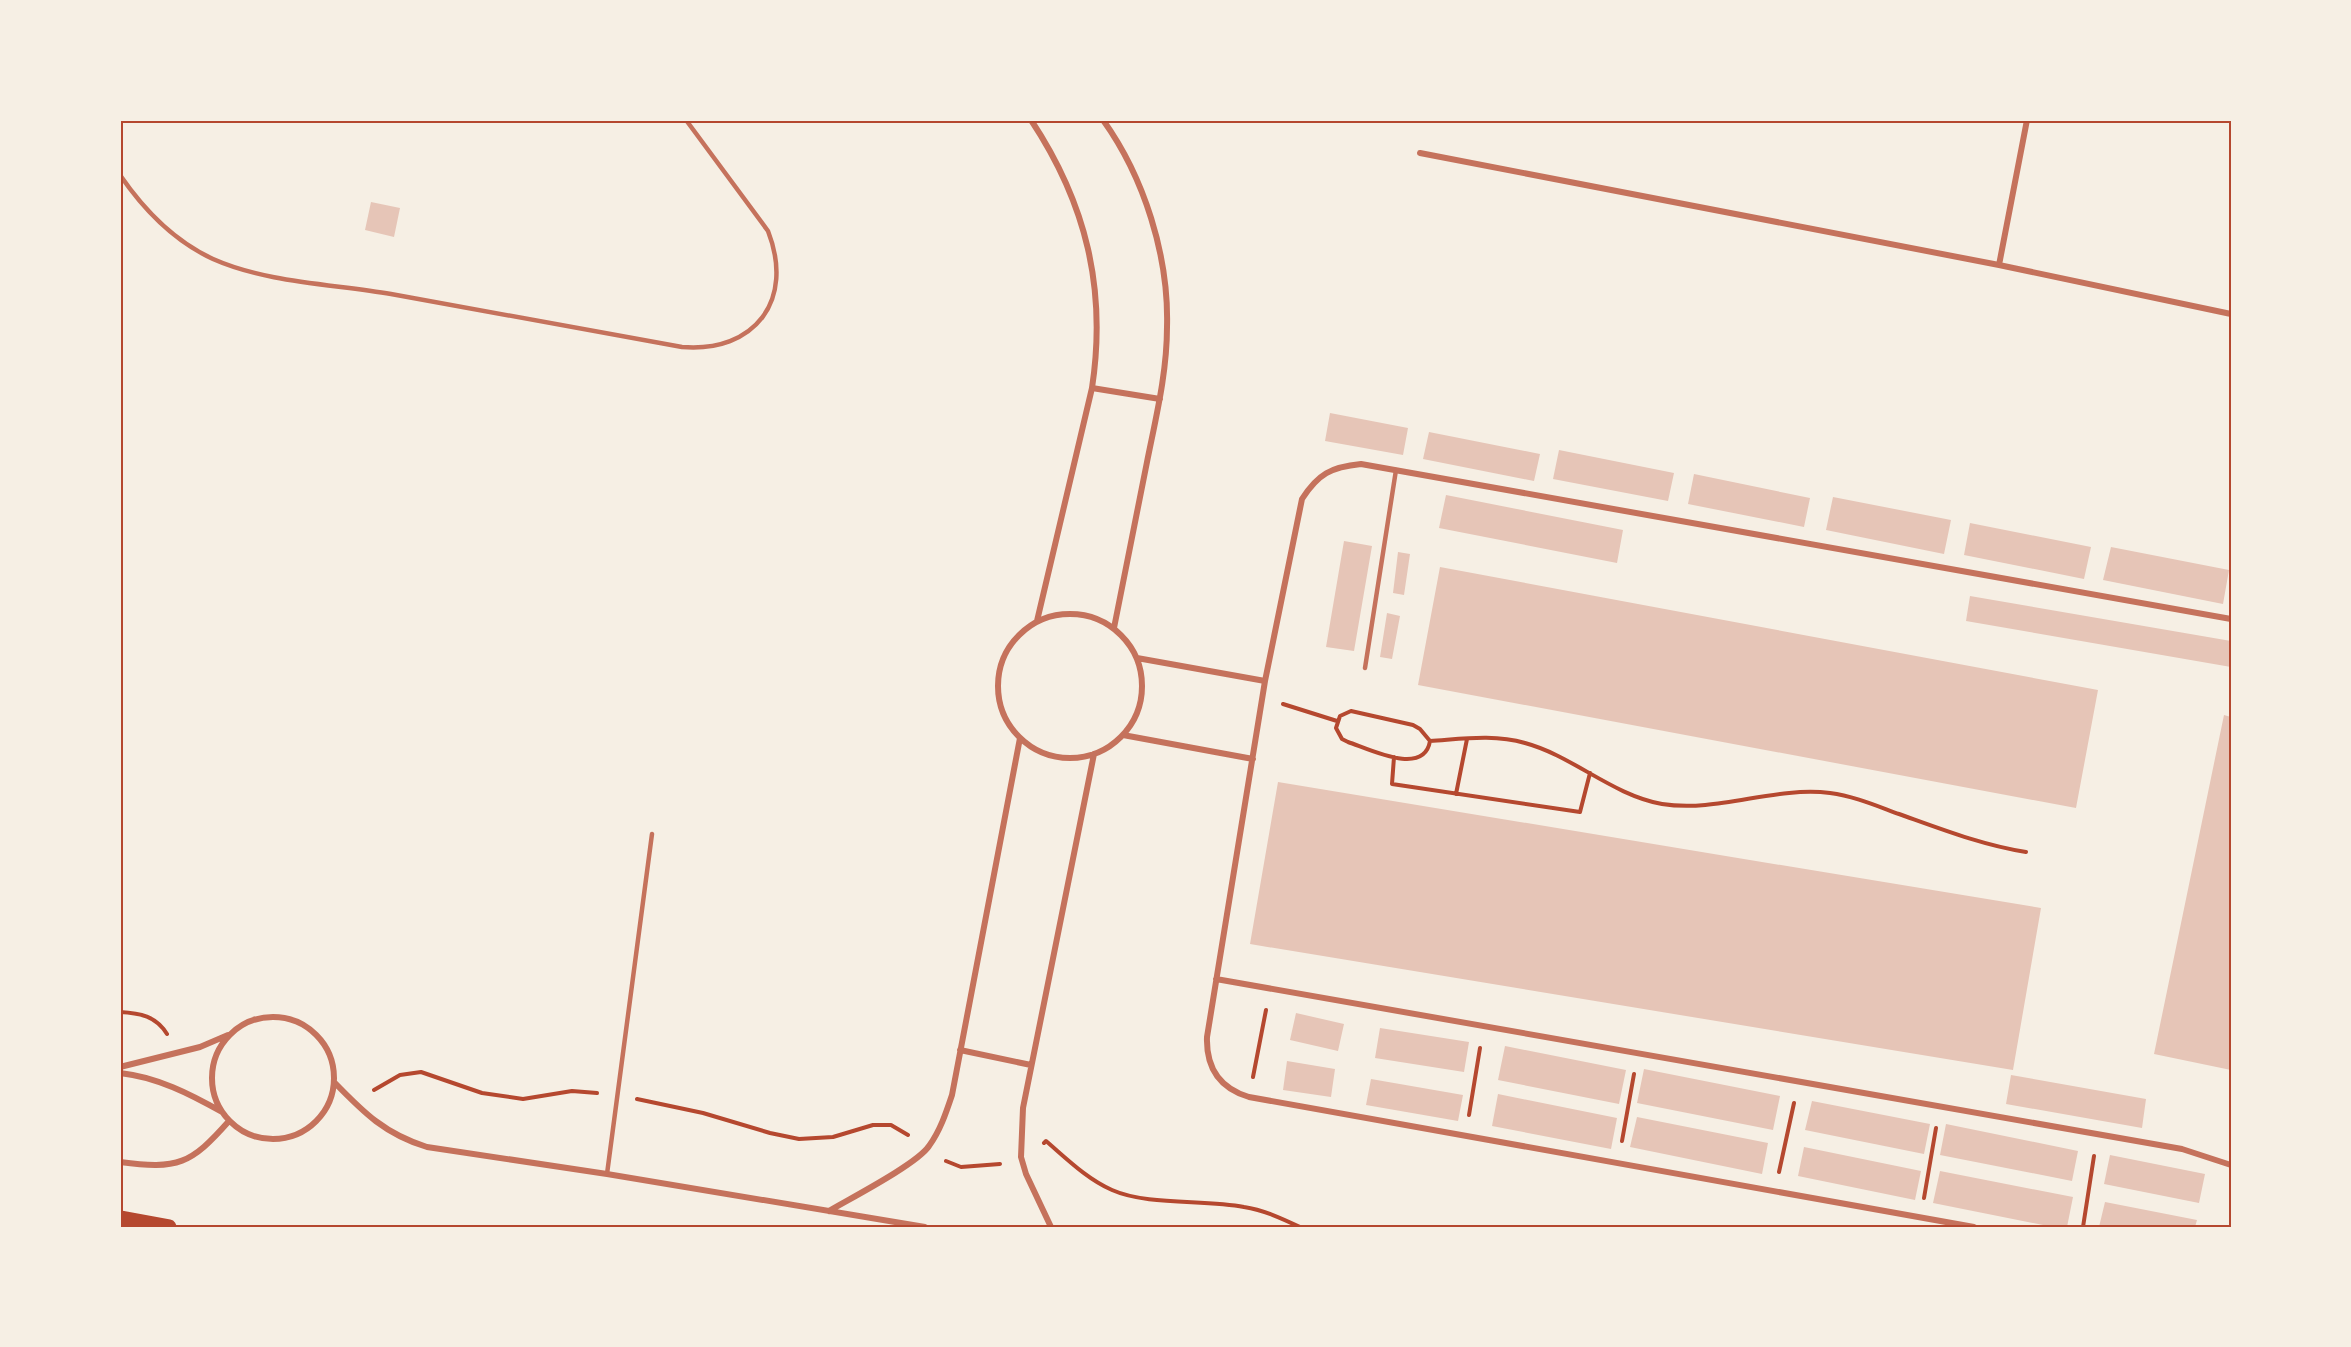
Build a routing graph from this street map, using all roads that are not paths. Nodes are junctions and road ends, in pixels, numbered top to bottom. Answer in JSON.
{"nodes":[{"id":1,"x":686,"y":120,"type":"edge"},
{"id":2,"x":1031,"y":120,"type":"edge"},
{"id":3,"x":1103,"y":120,"type":"edge"},
{"id":4,"x":2027,"y":120,"type":"edge"},
{"id":5,"x":1420,"y":153,"type":"dead end"},
{"id":6,"x":120,"y":175,"type":"edge"},
{"id":7,"x":1999,"y":265,"type":"junction"},
{"id":8,"x":2231,"y":314,"type":"edge"},
{"id":9,"x":1092,"y":387,"type":"junction"},
{"id":10,"x":1160,"y":399,"type":"junction"},
{"id":11,"x":1396,"y":470,"type":"junction"},
{"id":12,"x":2231,"y":619,"type":"edge"},
{"id":13,"x":1037,"y":621,"type":"junction"},
{"id":14,"x":1114,"y":628,"type":"junction"},
{"id":15,"x":1137,"y":658,"type":"junction"},
{"id":16,"x":1365,"y":668,"type":"dead end"},
{"id":17,"x":1265,"y":681,"type":"junction"},
{"id":18,"x":1123,"y":735,"type":"junction"},
{"id":19,"x":1020,"y":738,"type":"junction"},
{"id":20,"x":1094,"y":754,"type":"junction"},
{"id":21,"x":1253,"y":759,"type":"junction"},
{"id":22,"x":652,"y":834,"type":"dead end"},
{"id":23,"x":1216,"y":979,"type":"junction"},
{"id":24,"x":231,"y":1033,"type":"junction"},
{"id":25,"x":960,"y":1050,"type":"junction"},
{"id":26,"x":1031,"y":1065,"type":"junction"},
{"id":27,"x":120,"y":1067,"type":"edge"},
{"id":28,"x":120,"y":1073,"type":"edge"},
{"id":29,"x":334,"y":1082,"type":"junction"},
{"id":30,"x":222,"y":1112,"type":"junction"},
{"id":31,"x":229,"y":1121,"type":"junction"},
{"id":32,"x":120,"y":1162,"type":"edge"},
{"id":33,"x":2231,"y":1165,"type":"edge"},
{"id":34,"x":607,"y":1174,"type":"junction"},
{"id":35,"x":829,"y":1211,"type":"junction"},
{"id":36,"x":120,"y":1218,"type":"edge"},
{"id":37,"x":169,"y":1227,"type":"edge"},
{"id":38,"x":925,"y":1227,"type":"edge"},
{"id":39,"x":1051,"y":1227,"type":"edge"},
{"id":40,"x":1974,"y":1227,"type":"edge"}],
"edges":[{"from":1,"to":6,"type":"lane"},
{"from":2,"to":9,"type":"street"},
{"from":3,"to":10,"type":"street"},
{"from":4,"to":7,"type":"street"},
{"from":5,"to":7,"type":"street"},
{"from":7,"to":8,"type":"street"},
{"from":9,"to":10,"type":"street"},
{"from":9,"to":13,"type":"street"},
{"from":10,"to":14,"type":"street"},
{"from":11,"to":12,"type":"street"},
{"from":11,"to":16,"type":"lane"},
{"from":11,"to":17,"type":"street"},
{"from":13,"to":14,"type":"street"},
{"from":13,"to":19,"type":"street"},
{"from":14,"to":15,"type":"street"},
{"from":15,"to":17,"type":"street"},
{"from":15,"to":18,"type":"street"},
{"from":17,"to":21,"type":"street"},
{"from":18,"to":20,"type":"street"},
{"from":18,"to":21,"type":"street"},
{"from":19,"to":20,"type":"street"},
{"from":19,"to":25,"type":"street"},
{"from":20,"to":26,"type":"street"},
{"from":21,"to":23,"type":"street"},
{"from":22,"to":34,"type":"lane"},
{"from":23,"to":33,"type":"street"},
{"from":23,"to":40,"type":"street"},
{"from":24,"to":27,"type":"street"},
{"from":24,"to":29,"type":"street"},
{"from":24,"to":30,"type":"street"},
{"from":25,"to":26,"type":"street"},
{"from":25,"to":35,"type":"street"},
{"from":26,"to":39,"type":"street"},
{"from":28,"to":30,"type":"street"},
{"from":29,"to":31,"type":"street"},
{"from":29,"to":34,"type":"street"},
{"from":30,"to":31,"type":"street"},
{"from":31,"to":32,"type":"street"},
{"from":34,"to":35,"type":"street"},
{"from":35,"to":38,"type":"street"},
{"from":36,"to":37,"type":"main road"}]}
